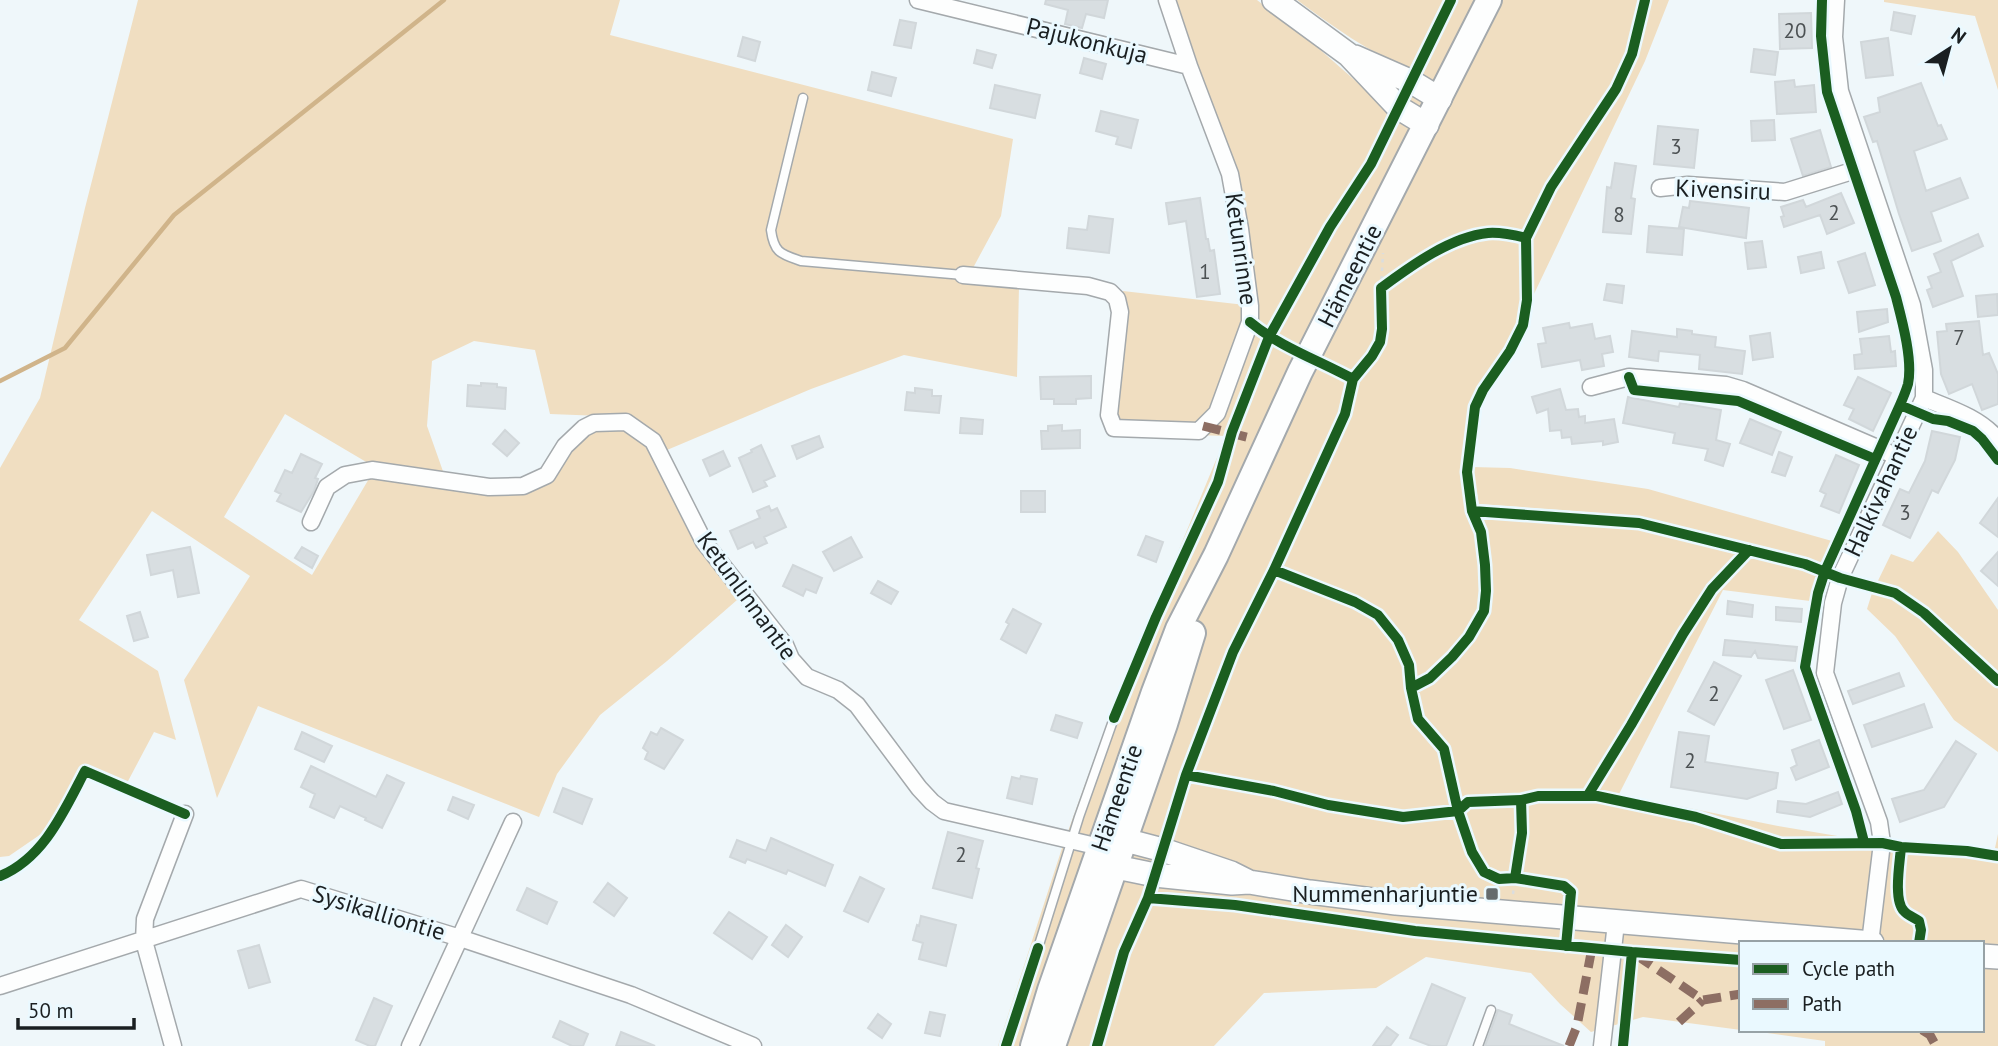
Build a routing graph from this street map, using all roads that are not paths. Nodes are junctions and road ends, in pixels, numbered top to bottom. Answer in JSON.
{"nodes":[{"id":1,"x":918,"y":0,"type":"edge"},
{"id":2,"x":1167,"y":0,"type":"edge"},
{"id":3,"x":1273,"y":0,"type":"edge"},
{"id":4,"x":1489,"y":0,"type":"edge"},
{"id":5,"x":1836,"y":0,"type":"edge"},
{"id":6,"x":1349,"y":55,"type":"junction"},
{"id":7,"x":1189,"y":66,"type":"junction"},
{"id":8,"x":803,"y":98,"type":"dead end"},
{"id":9,"x":1440,"y":99,"type":"junction"},
{"id":10,"x":1427,"y":125,"type":"junction"},
{"id":11,"x":1865,"y":167,"type":"junction"},
{"id":12,"x":1660,"y":188,"type":"dead end"},
{"id":13,"x":963,"y":275,"type":"joint"},
{"id":14,"x":1591,"y":387,"type":"dead end"},
{"id":15,"x":1924,"y":398,"type":"junction"},
{"id":16,"x":1998,"y":440,"type":"edge"},
{"id":17,"x":1896,"y":456,"type":"junction"},
{"id":18,"x":311,"y":522,"type":"dead end"},
{"id":19,"x":1216,"y":555,"type":"junction"},
{"id":20,"x":1114,"y":718,"type":"dead end"},
{"id":21,"x":185,"y":814,"type":"dead end"},
{"id":22,"x":513,"y":822,"type":"dead end"},
{"id":23,"x":1072,"y":841,"type":"junction"},
{"id":24,"x":1125,"y":841,"type":"junction"},
{"id":25,"x":1100,"y":847,"type":"junction"},
{"id":26,"x":1116,"y":867,"type":"junction"},
{"id":27,"x":1249,"y":882,"type":"junction"},
{"id":28,"x":1616,"y":923,"type":"junction"},
{"id":29,"x":460,"y":938,"type":"junction"},
{"id":30,"x":144,"y":941,"type":"junction"},
{"id":31,"x":1846,"y":941,"type":"edge"},
{"id":32,"x":1871,"y":941,"type":"edge"},
{"id":33,"x":1038,"y":948,"type":"dead end"},
{"id":34,"x":0,"y":986,"type":"edge"},
{"id":35,"x":1491,"y":1010,"type":"dead end"},
{"id":36,"x":749,"y":1045,"type":"edge"},
{"id":37,"x":173,"y":1046,"type":"edge"},
{"id":38,"x":410,"y":1046,"type":"edge"},
{"id":39,"x":1033,"y":1046,"type":"edge"},
{"id":40,"x":1053,"y":1046,"type":"edge"},
{"id":41,"x":1478,"y":1046,"type":"edge"},
{"id":42,"x":1602,"y":1046,"type":"edge"}],
"edges":[{"from":1,"to":7,"type":"street","name":"Pajukonkuja"},
{"from":2,"to":7,"type":"street","name":"Pajukonkuja"},
{"from":3,"to":6,"type":"street"},
{"from":4,"to":9,"type":"main road","name":"Hämeentie"},
{"from":5,"to":11,"type":"street","name":"Halkivahantie"},
{"from":6,"to":9,"type":"street"},
{"from":6,"to":10,"type":"street"},
{"from":7,"to":13,"type":"street","name":"Ketunrinne"},
{"from":8,"to":13,"type":"lane"},
{"from":9,"to":10,"type":"main road","name":"Hämeentie"},
{"from":10,"to":19,"type":"main road","name":"Hämeentie"},
{"from":11,"to":12,"type":"street","name":"Kivensiru"},
{"from":11,"to":15,"type":"street","name":"Halkivahantie"},
{"from":14,"to":17,"type":"street"},
{"from":15,"to":16,"type":"street"},
{"from":15,"to":17,"type":"street","name":"Halkivahantie"},
{"from":17,"to":32,"type":"street","name":"Halkivahantie"},
{"from":18,"to":23,"type":"street","name":"Ketunlinnantie"},
{"from":19,"to":24,"type":"main road","name":"Hämeentie"},
{"from":19,"to":25,"type":"main road","name":"Hämeentie"},
{"from":20,"to":23,"type":"lane"},
{"from":21,"to":30,"type":"street"},
{"from":22,"to":29,"type":"street"},
{"from":23,"to":25,"type":"street","name":"Ketunlinnantie"},
{"from":23,"to":33,"type":"lane"},
{"from":24,"to":25,"type":"street"},
{"from":24,"to":26,"type":"main road","name":"Hämeentie"},
{"from":24,"to":27,"type":"street"},
{"from":25,"to":26,"type":"street"},
{"from":25,"to":39,"type":"main road","name":"Hämeentie"},
{"from":26,"to":27,"type":"street"},
{"from":26,"to":40,"type":"main road","name":"Hämeentie"},
{"from":27,"to":28,"type":"street"},
{"from":28,"to":31,"type":"street"},
{"from":28,"to":42,"type":"street"},
{"from":29,"to":30,"type":"street","name":"Sysikalliontie"},
{"from":29,"to":36,"type":"street","name":"Sysikalliontie"},
{"from":29,"to":38,"type":"street"},
{"from":30,"to":34,"type":"street","name":"Sysikalliontie"},
{"from":30,"to":37,"type":"street"},
{"from":35,"to":41,"type":"lane"}]}
